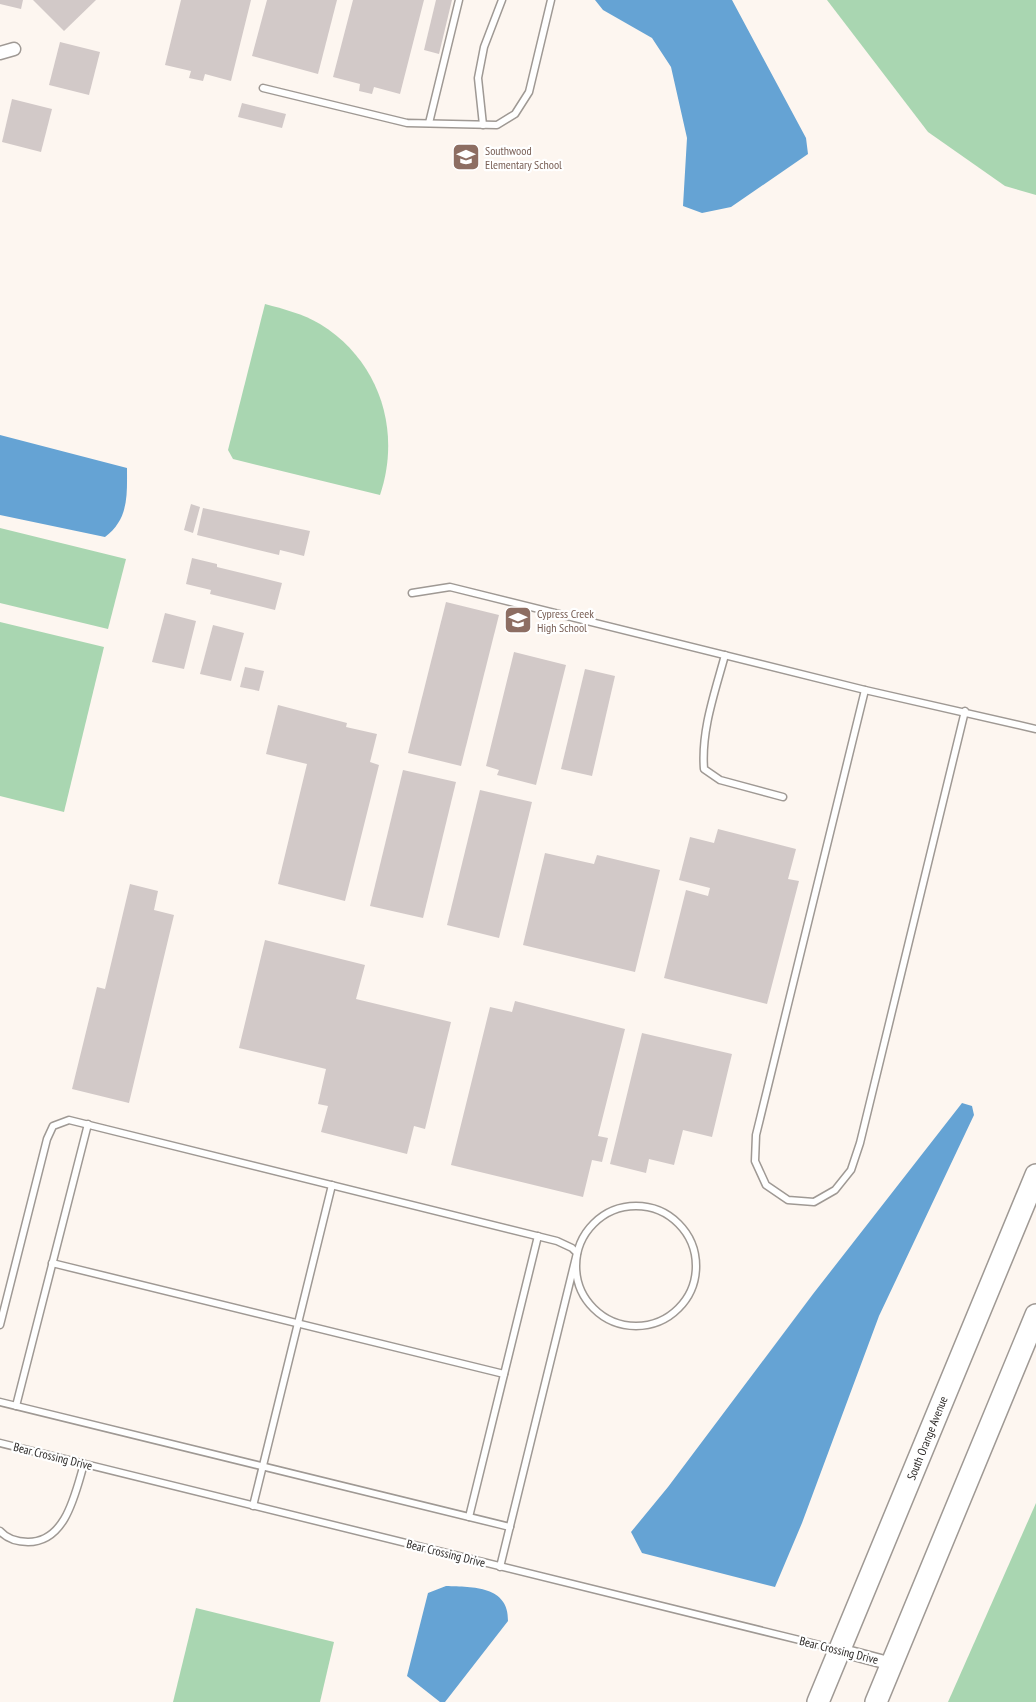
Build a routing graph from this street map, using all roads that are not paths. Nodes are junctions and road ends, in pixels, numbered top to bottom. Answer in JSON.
{"nodes":[{"id":1,"x":459,"y":0,"type":"edge"},
{"id":2,"x":502,"y":0,"type":"edge"},
{"id":3,"x":551,"y":0,"type":"edge"},
{"id":4,"x":14,"y":50,"type":"dead end"},
{"id":5,"x":0,"y":53,"type":"edge"},
{"id":6,"x":263,"y":88,"type":"dead end"},
{"id":7,"x":429,"y":123,"type":"junction"},
{"id":8,"x":483,"y":125,"type":"junction"},
{"id":9,"x":412,"y":593,"type":"dead end"},
{"id":10,"x":725,"y":655,"type":"junction"},
{"id":11,"x":866,"y":690,"type":"junction"},
{"id":12,"x":965,"y":711,"type":"junction"},
{"id":13,"x":1036,"y":729,"type":"edge"},
{"id":14,"x":783,"y":797,"type":"dead end"},
{"id":15,"x":88,"y":1124,"type":"junction"},
{"id":16,"x":1036,"y":1175,"type":"edge"},
{"id":17,"x":332,"y":1185,"type":"junction"},
{"id":18,"x":538,"y":1236,"type":"junction"},
{"id":19,"x":577,"y":1253,"type":"junction"},
{"id":20,"x":52,"y":1263,"type":"junction"},
{"id":21,"x":1036,"y":1316,"type":"edge"},
{"id":22,"x":298,"y":1323,"type":"junction"},
{"id":23,"x":0,"y":1325,"type":"edge"},
{"id":24,"x":504,"y":1374,"type":"junction"},
{"id":25,"x":0,"y":1402,"type":"edge"},
{"id":26,"x":16,"y":1406,"type":"junction"},
{"id":27,"x":0,"y":1443,"type":"edge"},
{"id":28,"x":84,"y":1464,"type":"junction"},
{"id":29,"x":263,"y":1466,"type":"junction"},
{"id":30,"x":253,"y":1506,"type":"junction"},
{"id":31,"x":470,"y":1517,"type":"junction"},
{"id":32,"x":510,"y":1527,"type":"junction"},
{"id":33,"x":0,"y":1530,"type":"edge"},
{"id":34,"x":500,"y":1567,"type":"junction"},
{"id":35,"x":839,"y":1650,"type":"junction"},
{"id":36,"x":892,"y":1664,"type":"junction"},
{"id":37,"x":818,"y":1702,"type":"edge"},
{"id":38,"x":876,"y":1702,"type":"edge"}],
"edges":[{"from":1,"to":7,"type":"lane"},
{"from":2,"to":8,"type":"lane"},
{"from":3,"to":8,"type":"lane"},
{"from":4,"to":5,"type":"street"},
{"from":6,"to":7,"type":"lane"},
{"from":7,"to":8,"type":"lane"},
{"from":9,"to":10,"type":"lane"},
{"from":10,"to":11,"type":"lane"},
{"from":10,"to":14,"type":"lane"},
{"from":11,"to":12,"type":"lane"},
{"from":11,"to":12,"type":"lane"},
{"from":12,"to":13,"type":"lane"},
{"from":15,"to":17,"type":"lane"},
{"from":15,"to":20,"type":"lane"},
{"from":15,"to":23,"type":"lane"},
{"from":16,"to":35,"type":"main road","name":"South Orange Avenue"},
{"from":17,"to":18,"type":"lane"},
{"from":17,"to":22,"type":"lane"},
{"from":18,"to":19,"type":"lane"},
{"from":18,"to":24,"type":"lane"},
{"from":19,"to":19,"type":"lane"},
{"from":19,"to":32,"type":"lane"},
{"from":20,"to":22,"type":"lane"},
{"from":20,"to":26,"type":"lane"},
{"from":21,"to":36,"type":"main road"},
{"from":22,"to":24,"type":"lane"},
{"from":22,"to":29,"type":"lane"},
{"from":24,"to":31,"type":"lane"},
{"from":25,"to":26,"type":"lane"},
{"from":26,"to":29,"type":"lane"},
{"from":27,"to":28,"type":"lane","name":"Bear Crossing Drive"},
{"from":28,"to":30,"type":"lane","name":"Bear Crossing Drive"},
{"from":28,"to":33,"type":"lane"},
{"from":29,"to":30,"type":"lane"},
{"from":29,"to":31,"type":"lane"},
{"from":30,"to":34,"type":"lane","name":"Bear Crossing Drive"},
{"from":31,"to":32,"type":"lane"},
{"from":32,"to":34,"type":"lane"},
{"from":34,"to":35,"type":"lane","name":"Bear Crossing Drive"},
{"from":35,"to":36,"type":"street","name":"Bear Crossing Drive"},
{"from":35,"to":37,"type":"main road","name":"South Orange Avenue"},
{"from":36,"to":38,"type":"main road"}]}
